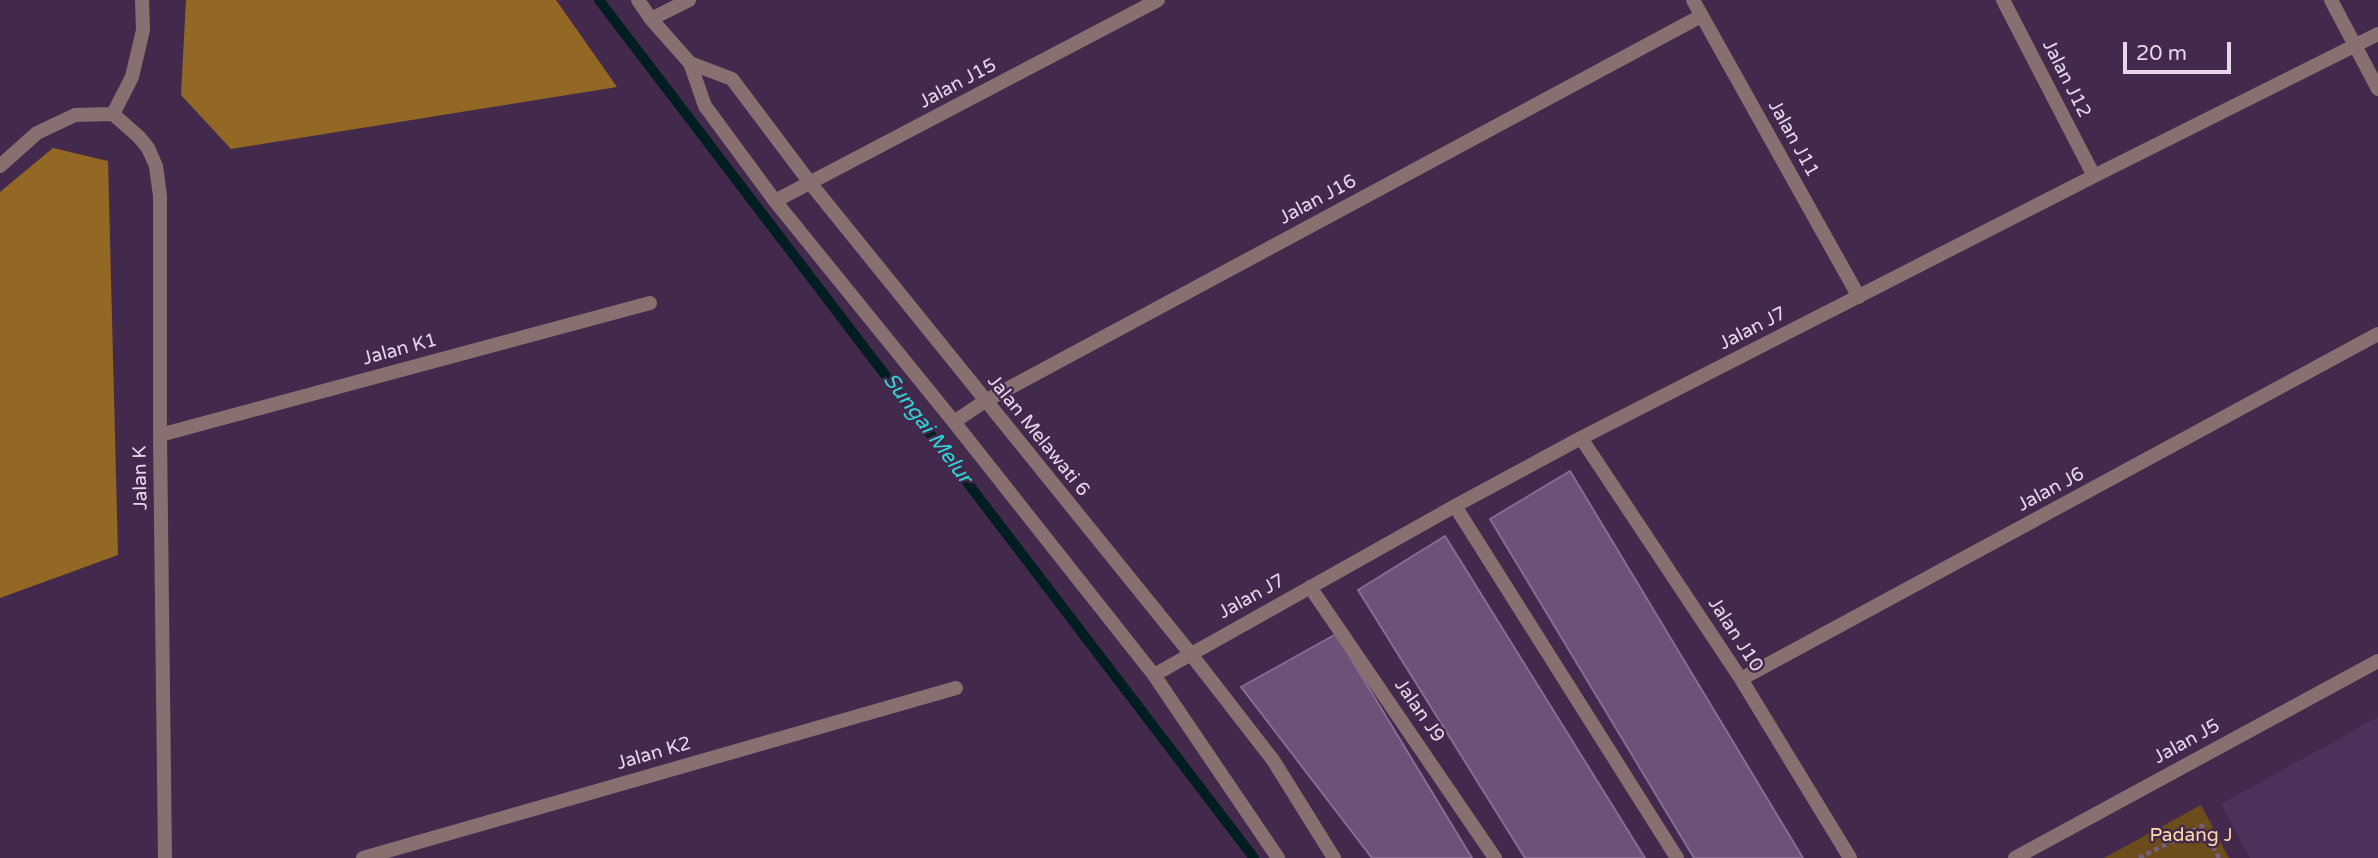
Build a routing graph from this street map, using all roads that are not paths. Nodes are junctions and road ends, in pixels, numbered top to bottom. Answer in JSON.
{"nodes":[{"id":1,"x":142,"y":0,"type":"edge"},
{"id":2,"x":638,"y":0,"type":"edge"},
{"id":3,"x":689,"y":0,"type":"edge"},
{"id":4,"x":1157,"y":0,"type":"edge"},
{"id":5,"x":1693,"y":0,"type":"edge"},
{"id":6,"x":2003,"y":0,"type":"edge"},
{"id":7,"x":2332,"y":0,"type":"edge"},
{"id":8,"x":1702,"y":16,"type":"junction"},
{"id":9,"x":651,"y":19,"type":"junction"},
{"id":10,"x":2378,"y":34,"type":"edge"},
{"id":11,"x":2355,"y":46,"type":"junction"},
{"id":12,"x":690,"y":63,"type":"junction"},
{"id":13,"x":2378,"y":89,"type":"edge"},
{"id":14,"x":114,"y":114,"type":"junction"},
{"id":15,"x":0,"y":166,"type":"edge"},
{"id":16,"x":2094,"y":176,"type":"junction"},
{"id":17,"x":811,"y":184,"type":"junction"},
{"id":18,"x":775,"y":201,"type":"junction"},
{"id":19,"x":1858,"y":297,"type":"junction"},
{"id":20,"x":650,"y":303,"type":"dead end"},
{"id":21,"x":2378,"y":334,"type":"edge"},
{"id":22,"x":985,"y":401,"type":"junction"},
{"id":23,"x":954,"y":422,"type":"junction"},
{"id":24,"x":160,"y":435,"type":"junction"},
{"id":25,"x":1581,"y":438,"type":"junction"},
{"id":26,"x":1455,"y":506,"type":"junction"},
{"id":27,"x":1310,"y":587,"type":"junction"},
{"id":28,"x":1191,"y":653,"type":"junction"},
{"id":29,"x":2378,"y":661,"type":"edge"},
{"id":30,"x":1154,"y":675,"type":"junction"},
{"id":31,"x":1741,"y":680,"type":"junction"},
{"id":32,"x":956,"y":688,"type":"dead end"},
{"id":33,"x":166,"y":858,"type":"edge"},
{"id":34,"x":363,"y":858,"type":"edge"},
{"id":35,"x":1278,"y":858,"type":"edge"},
{"id":36,"x":1334,"y":858,"type":"edge"},
{"id":37,"x":1495,"y":858,"type":"edge"},
{"id":38,"x":1677,"y":858,"type":"edge"},
{"id":39,"x":1850,"y":858,"type":"edge"},
{"id":40,"x":2015,"y":858,"type":"edge"}],
"edges":[{"from":1,"to":14,"type":"street"},
{"from":2,"to":9,"type":"street","name":"Jalan Melawati 6"},
{"from":3,"to":9,"type":"street"},
{"from":4,"to":17,"type":"street","name":"Jalan J15"},
{"from":5,"to":8,"type":"street","name":"Jalan J11"},
{"from":6,"to":16,"type":"street","name":"Jalan J12"},
{"from":7,"to":11,"type":"street"},
{"from":8,"to":19,"type":"street","name":"Jalan J11"},
{"from":8,"to":22,"type":"street","name":"Jalan J16"},
{"from":9,"to":12,"type":"street","name":"Jalan Melawati 6"},
{"from":10,"to":11,"type":"street","name":"Jalan J7"},
{"from":11,"to":13,"type":"street"},
{"from":11,"to":16,"type":"street","name":"Jalan J7"},
{"from":12,"to":17,"type":"street","name":"Jalan Melawati 6"},
{"from":12,"to":18,"type":"street","name":"Jalan Melawati 6"},
{"from":14,"to":15,"type":"street"},
{"from":14,"to":24,"type":"street","name":"Jalan K"},
{"from":16,"to":19,"type":"street","name":"Jalan J7"},
{"from":17,"to":18,"type":"street","name":"Jalan J15"},
{"from":17,"to":22,"type":"street","name":"Jalan Melawati 6"},
{"from":18,"to":23,"type":"street","name":"Jalan Melawati 6"},
{"from":19,"to":25,"type":"street","name":"Jalan J7"},
{"from":20,"to":24,"type":"street","name":"Jalan K1"},
{"from":21,"to":31,"type":"street","name":"Jalan J6"},
{"from":22,"to":23,"type":"street","name":"Jalan J16"},
{"from":22,"to":28,"type":"street","name":"Jalan Melawati 6"},
{"from":23,"to":30,"type":"street","name":"Jalan Melawati 6"},
{"from":24,"to":33,"type":"street","name":"Jalan K"},
{"from":25,"to":26,"type":"street","name":"Jalan J7"},
{"from":25,"to":31,"type":"street","name":"Jalan J10"},
{"from":26,"to":27,"type":"street","name":"Jalan J7"},
{"from":26,"to":38,"type":"street"},
{"from":27,"to":28,"type":"street","name":"Jalan J7"},
{"from":27,"to":37,"type":"street","name":"Jalan J9"},
{"from":28,"to":30,"type":"street","name":"Jalan J7"},
{"from":28,"to":36,"type":"street","name":"Jalan Melawati 6"},
{"from":29,"to":40,"type":"street","name":"Jalan J5"},
{"from":30,"to":35,"type":"street","name":"Jalan Melawati 6"},
{"from":31,"to":39,"type":"street","name":"Jalan J10"},
{"from":32,"to":34,"type":"street","name":"Jalan K2"}]}
